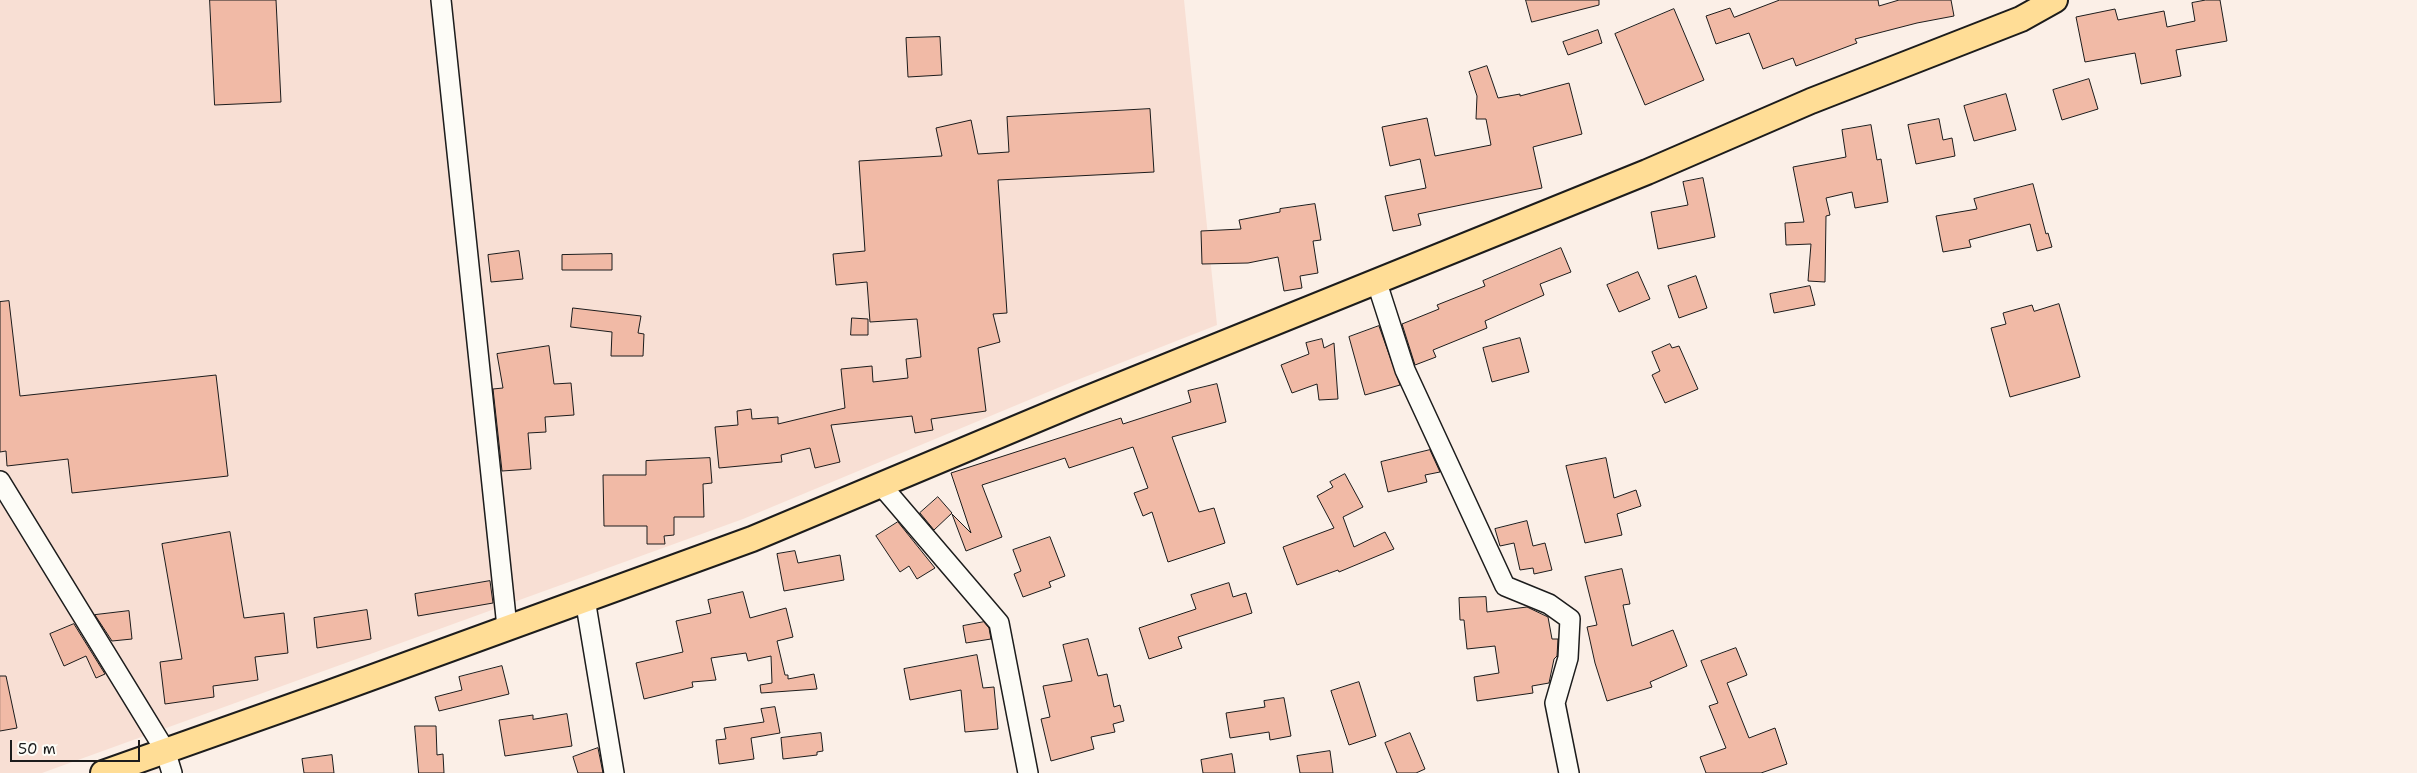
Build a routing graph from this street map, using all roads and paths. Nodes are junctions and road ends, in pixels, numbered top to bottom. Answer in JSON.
{"nodes":[{"id":1,"x":441,"y":0,"type":"edge"},
{"id":2,"x":2055,"y":0,"type":"edge"},
{"id":3,"x":1377,"y":283,"type":"junction"},
{"id":4,"x":0,"y":481,"type":"edge"},
{"id":5,"x":881,"y":485,"type":"junction"},
{"id":6,"x":585,"y":599,"type":"junction"},
{"id":7,"x":507,"y":627,"type":"junction"},
{"id":8,"x":165,"y":750,"type":"junction"},
{"id":9,"x":103,"y":773,"type":"edge"},
{"id":10,"x":172,"y":773,"type":"edge"},
{"id":11,"x":614,"y":773,"type":"edge"},
{"id":12,"x":1028,"y":773,"type":"edge"},
{"id":13,"x":1569,"y":773,"type":"edge"}],
"edges":[{"from":1,"to":7,"type":"street"},
{"from":2,"to":3,"type":"main road"},
{"from":3,"to":5,"type":"main road"},
{"from":3,"to":13,"type":"street"},
{"from":4,"to":8,"type":"street"},
{"from":5,"to":6,"type":"main road"},
{"from":5,"to":12,"type":"street"},
{"from":6,"to":7,"type":"main road"},
{"from":6,"to":11,"type":"street"},
{"from":7,"to":8,"type":"main road"},
{"from":8,"to":9,"type":"main road"},
{"from":8,"to":10,"type":"street"}]}
